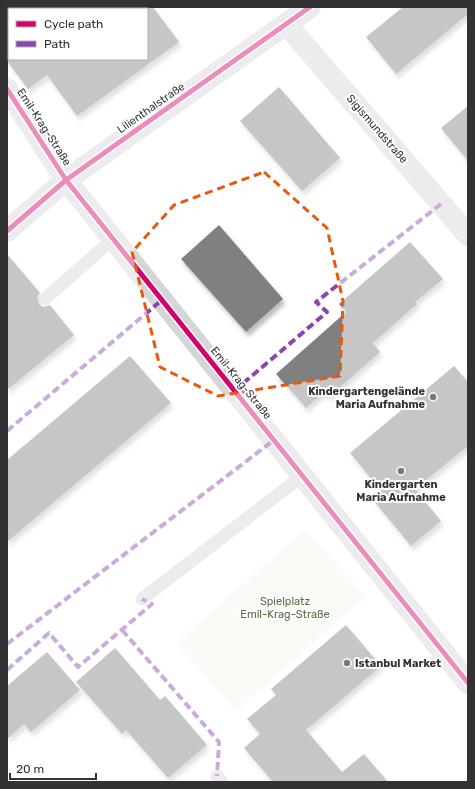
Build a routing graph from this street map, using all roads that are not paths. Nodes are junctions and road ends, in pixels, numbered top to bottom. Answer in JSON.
{"nodes":[{"id":1,"x":310,"y":7,"type":"edge"},
{"id":2,"x":286,"y":24,"type":"junction"},
{"id":3,"x":7,"y":89,"type":"edge"},
{"id":4,"x":66,"y":180,"type":"junction"},
{"id":5,"x":7,"y":231,"type":"edge"},
{"id":6,"x":468,"y":235,"type":"edge"},
{"id":7,"x":113,"y":239,"type":"junction"},
{"id":8,"x":45,"y":299,"type":"dead end"},
{"id":9,"x":302,"y":476,"type":"junction"},
{"id":10,"x":142,"y":599,"type":"dead end"},
{"id":11,"x":468,"y":683,"type":"edge"}],
"edges":[{"from":1,"to":2,"type":"street","name":"Lilienthalstraße"},
{"from":2,"to":4,"type":"street","name":"Lilienthalstraße"},
{"from":2,"to":6,"type":"street","name":"Sigismundstraße"},
{"from":3,"to":4,"type":"street","name":"Emil-Krag-Straße"},
{"from":4,"to":5,"type":"street","name":"Lilienthalstraße"},
{"from":4,"to":7,"type":"street","name":"Emil-Krag-Straße"},
{"from":7,"to":8,"type":"lane"},
{"from":7,"to":9,"type":"street","name":"Emil-Krag-Straße"},
{"from":9,"to":10,"type":"lane"},
{"from":9,"to":11,"type":"street","name":"Emil-Krag-Straße"}]}
